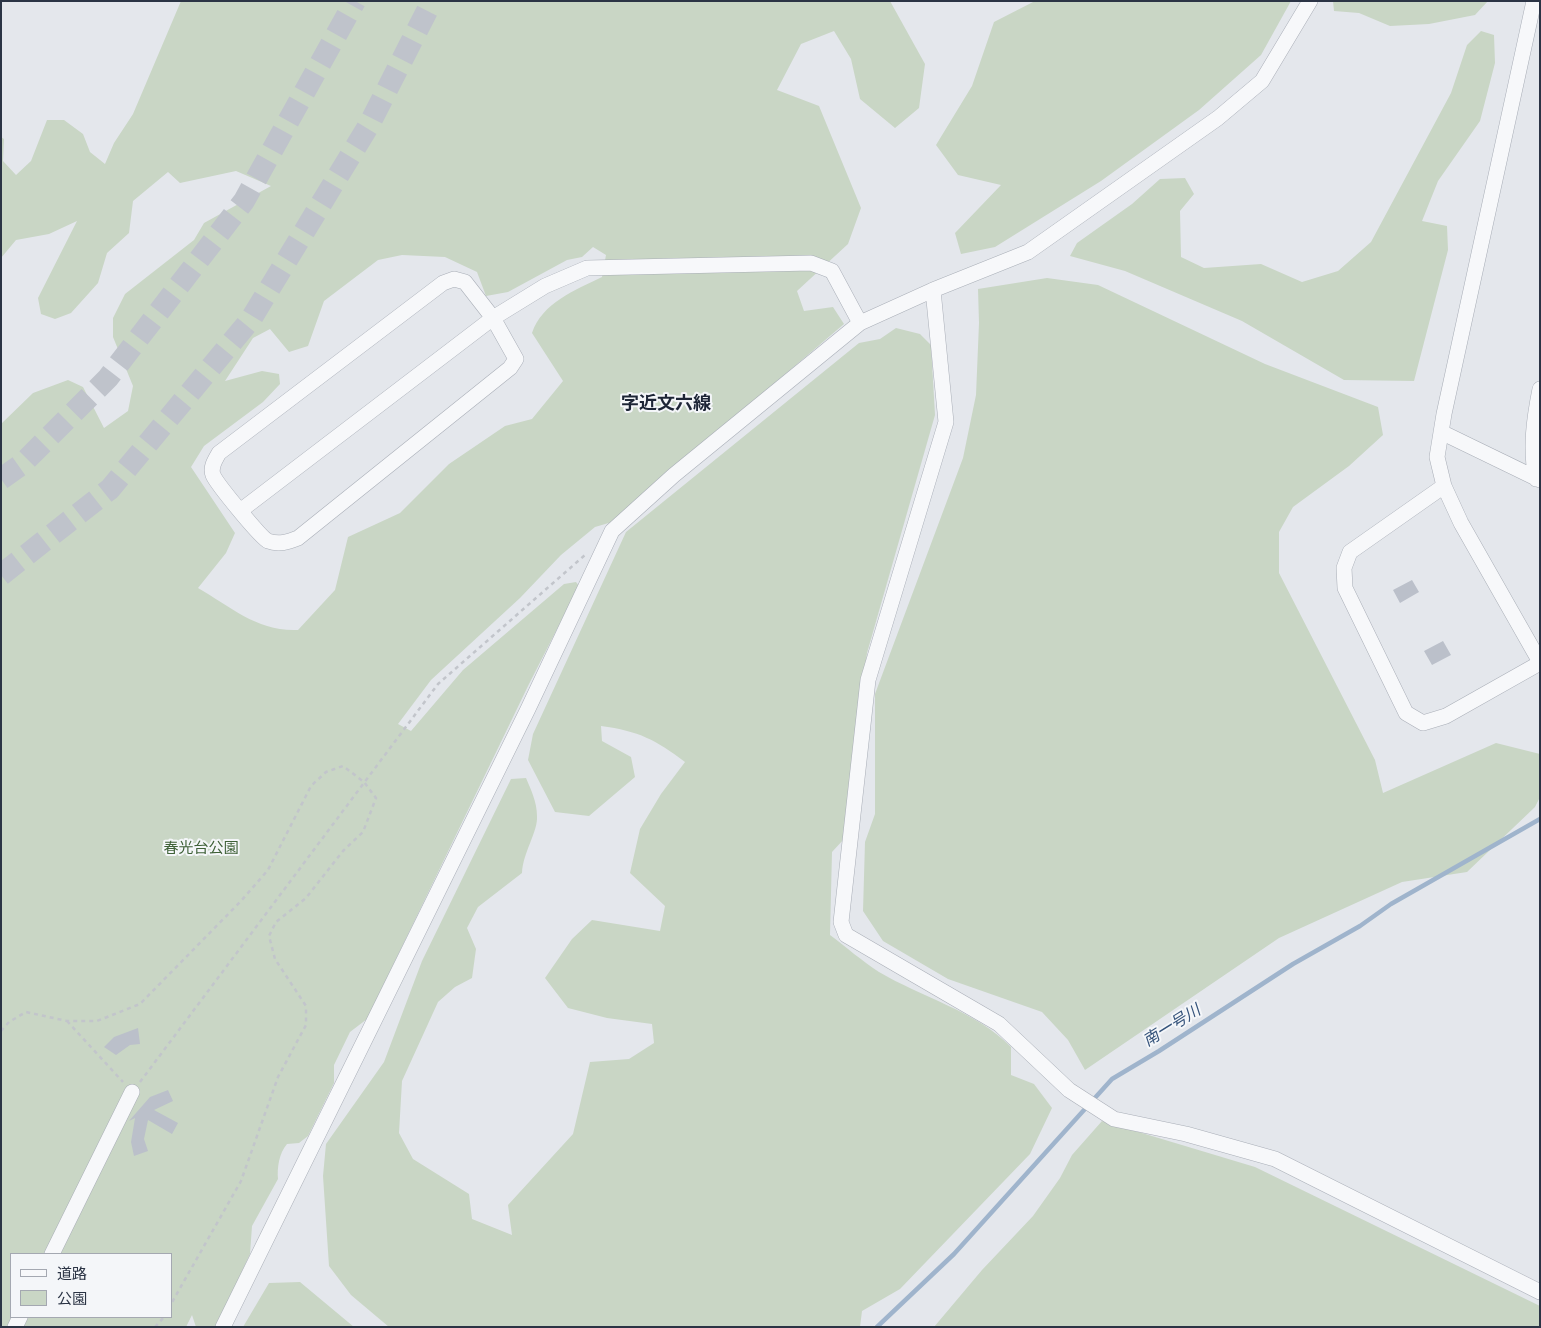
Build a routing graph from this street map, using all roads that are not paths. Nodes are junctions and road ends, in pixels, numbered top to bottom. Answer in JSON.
{"nodes":[{"id":1,"x":1310,"y":1,"type":"edge"},
{"id":2,"x":1534,"y":1,"type":"edge"},
{"id":3,"x":934,"y":290,"type":"junction"},
{"id":4,"x":493,"y":318,"type":"junction"},
{"id":5,"x":860,"y":323,"type":"junction"},
{"id":6,"x":1540,"y":389,"type":"edge"},
{"id":7,"x":1441,"y":432,"type":"junction"},
{"id":8,"x":1538,"y":479,"type":"edge"},
{"id":9,"x":1444,"y":486,"type":"junction"},
{"id":10,"x":240,"y":511,"type":"junction"},
{"id":11,"x":1540,"y":662,"type":"edge"},
{"id":12,"x":132,"y":1092,"type":"road end"},
{"id":13,"x":52,"y":1253,"type":"edge"},
{"id":14,"x":1540,"y":1292,"type":"edge"},
{"id":15,"x":223,"y":1327,"type":"edge"}],
"edges":[{"from":1,"to":3,"type":"lane"},
{"from":2,"to":7,"type":"lane"},
{"from":3,"to":5,"type":"lane"},
{"from":3,"to":14,"type":"lane"},
{"from":4,"to":5,"type":"lane"},
{"from":4,"to":10,"type":"lane"},
{"from":4,"to":10,"type":"lane"},
{"from":4,"to":10,"type":"lane"},
{"from":5,"to":15,"type":"lane"},
{"from":6,"to":8,"type":"lane"},
{"from":7,"to":8,"type":"lane"},
{"from":7,"to":9,"type":"lane"},
{"from":9,"to":11,"type":"lane"},
{"from":9,"to":11,"type":"lane"},
{"from":12,"to":13,"type":"lane"}]}
